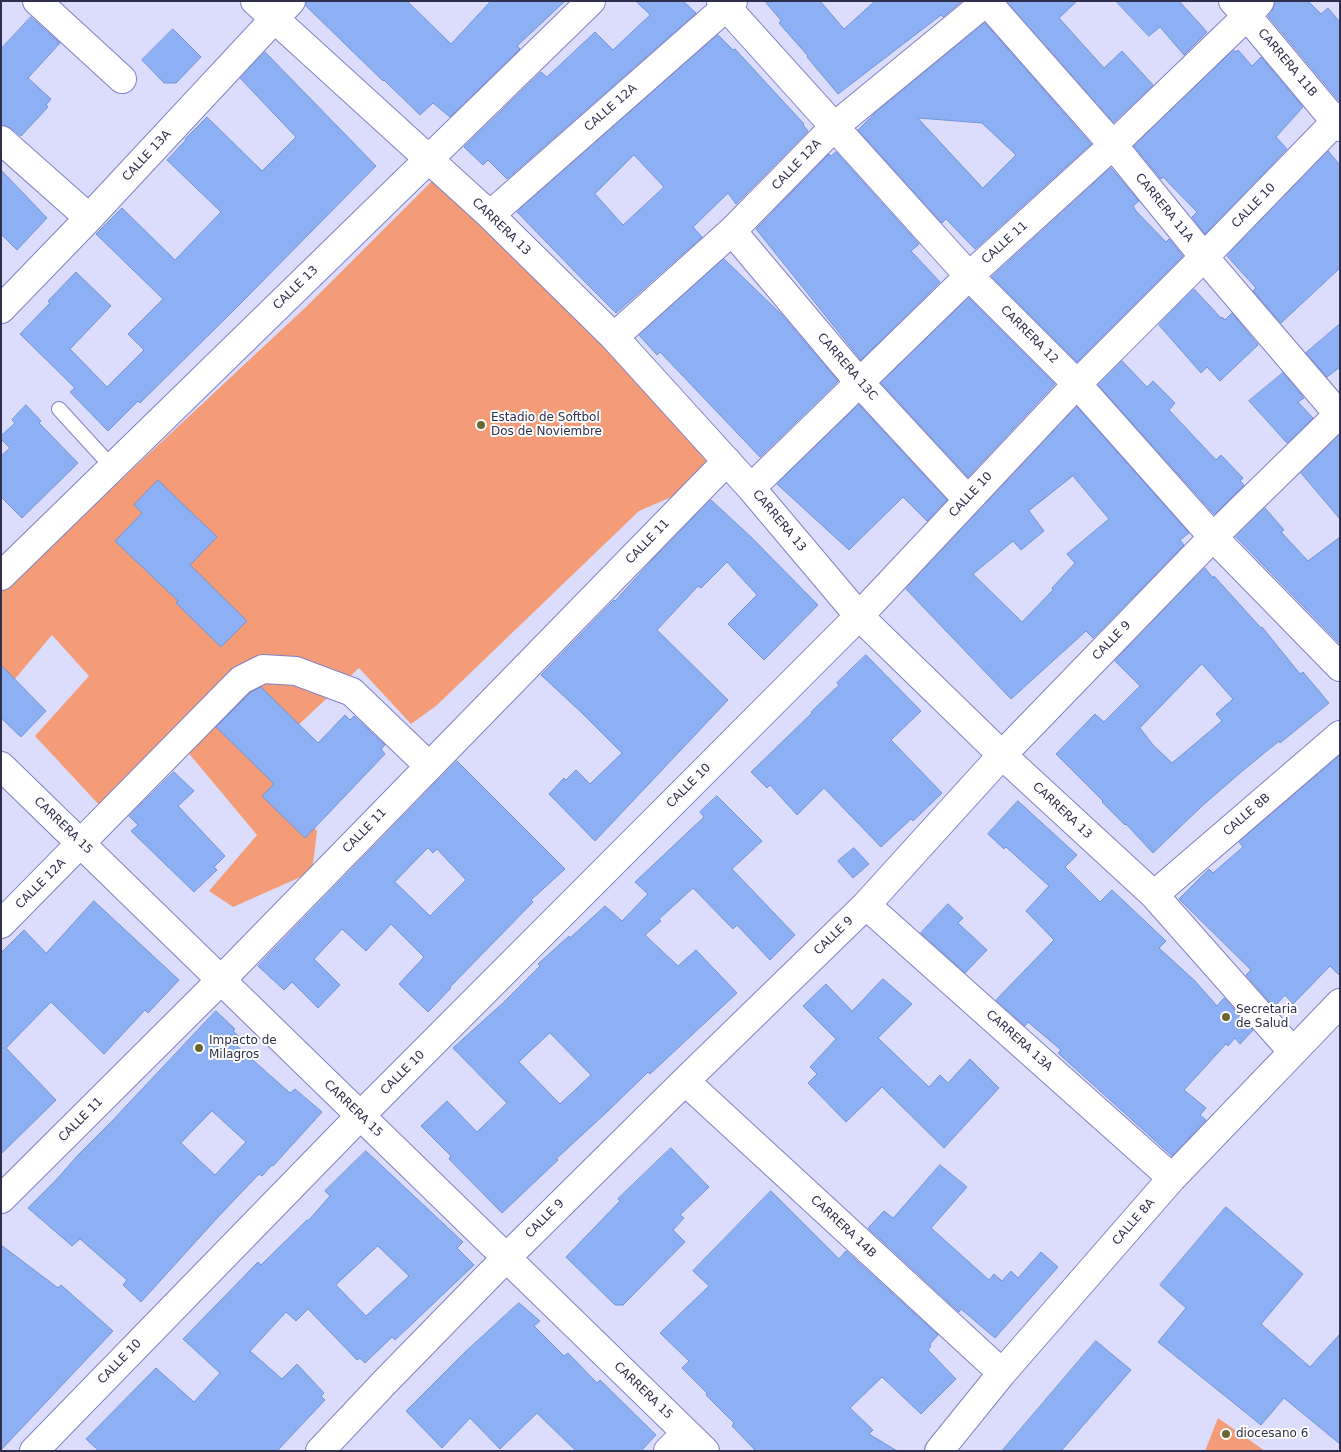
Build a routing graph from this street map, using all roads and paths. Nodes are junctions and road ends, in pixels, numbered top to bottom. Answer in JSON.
{"nodes":[{"id":1,"x":37,"y":1,"type":"edge"},
{"id":2,"x":255,"y":1,"type":"edge"},
{"id":3,"x":591,"y":1,"type":"edge"},
{"id":4,"x":987,"y":2,"type":"edge"},
{"id":5,"x":726,"y":3,"type":"edge"},
{"id":6,"x":1247,"y":6,"type":"edge"},
{"id":7,"x":283,"y":10,"type":"edge"},
{"id":8,"x":122,"y":79,"type":"dead end"},
{"id":9,"x":1338,"y":122,"type":"edge"},
{"id":10,"x":835,"y":126,"type":"junction"},
{"id":11,"x":1,"y":140,"type":"edge"},
{"id":12,"x":1113,"y":145,"type":"junction"},
{"id":13,"x":429,"y":159,"type":"junction"},
{"id":14,"x":490,"y":215,"type":"junction"},
{"id":15,"x":89,"y":218,"type":"junction"},
{"id":16,"x":732,"y":231,"type":"junction"},
{"id":17,"x":1204,"y":258,"type":"junction"},
{"id":18,"x":969,"y":276,"type":"junction"},
{"id":19,"x":1,"y":309,"type":"edge"},
{"id":20,"x":614,"y":337,"type":"junction"},
{"id":21,"x":860,"y":382,"type":"junction"},
{"id":22,"x":1077,"y":384,"type":"junction"},
{"id":23,"x":59,"y":409,"type":"dead end"},
{"id":24,"x":1339,"y":414,"type":"edge"},
{"id":25,"x":727,"y":461,"type":"junction"},
{"id":26,"x":112,"y":467,"type":"junction"},
{"id":27,"x":751,"y":488,"type":"junction"},
{"id":28,"x":967,"y":500,"type":"junction"},
{"id":29,"x":1213,"y":536,"type":"junction"},
{"id":30,"x":1,"y":576,"type":"edge"},
{"id":31,"x":860,"y":616,"type":"junction"},
{"id":32,"x":1340,"y":667,"type":"edge"},
{"id":33,"x":1340,"y":735,"type":"edge"},
{"id":34,"x":1002,"y":756,"type":"junction"},
{"id":35,"x":1,"y":766,"type":"edge"},
{"id":36,"x":429,"y":766,"type":"junction"},
{"id":37,"x":80,"y":844,"type":"junction"},
{"id":38,"x":1154,"y":895,"type":"junction"},
{"id":39,"x":866,"y":905,"type":"junction"},
{"id":40,"x":1,"y":924,"type":"edge"},
{"id":41,"x":221,"y":980,"type":"junction"},
{"id":42,"x":1340,"y":1003,"type":"edge"},
{"id":43,"x":1293,"y":1052,"type":"junction"},
{"id":44,"x":685,"y":1081,"type":"junction"},
{"id":45,"x":360,"y":1116,"type":"junction"},
{"id":46,"x":1172,"y":1178,"type":"junction"},
{"id":47,"x":1,"y":1200,"type":"edge"},
{"id":48,"x":506,"y":1258,"type":"junction"},
{"id":49,"x":1002,"y":1373,"type":"junction"},
{"id":50,"x":686,"y":1445,"type":"edge"},
{"id":51,"x":34,"y":1451,"type":"edge"},
{"id":52,"x":320,"y":1451,"type":"edge"},
{"id":53,"x":938,"y":1451,"type":"edge"}],
"edges":[{"from":1,"to":8,"type":"street"},
{"from":2,"to":7,"type":"street","name":"CARRERA 13"},
{"from":3,"to":13,"type":"street","name":"CALLE 13"},
{"from":4,"to":10,"type":"street","name":"CALLE 12A"},
{"from":4,"to":12,"type":"street","name":"CARRERA 11A"},
{"from":5,"to":10,"type":"street","name":"CARRERA 12"},
{"from":5,"to":14,"type":"street","name":"CALLE 12A"},
{"from":6,"to":9,"type":"street","name":"CARRERA 11B"},
{"from":6,"to":12,"type":"street","name":"CALLE 11"},
{"from":7,"to":13,"type":"street","name":"CARRERA 13"},
{"from":7,"to":15,"type":"street","name":"CALLE 13A"},
{"from":9,"to":17,"type":"street","name":"CALLE 10"},
{"from":10,"to":16,"type":"street","name":"CALLE 12A"},
{"from":10,"to":18,"type":"street","name":"CARRERA 12"},
{"from":11,"to":15,"type":"street"},
{"from":12,"to":17,"type":"street","name":"CARRERA 11A"},
{"from":12,"to":18,"type":"street","name":"CALLE 11"},
{"from":13,"to":14,"type":"street","name":"CARRERA 13"},
{"from":13,"to":26,"type":"street","name":"CALLE 13"},
{"from":14,"to":20,"type":"street","name":"CARRERA 13"},
{"from":15,"to":19,"type":"street","name":"CALLE 13A"},
{"from":16,"to":20,"type":"street","name":"CALLE 12A"},
{"from":16,"to":21,"type":"street","name":"CARRERA 13C"},
{"from":17,"to":22,"type":"street","name":"CALLE 10"},
{"from":17,"to":24,"type":"street","name":"CARRERA 11A"},
{"from":18,"to":21,"type":"street","name":"CALLE 11"},
{"from":18,"to":22,"type":"street","name":"CARRERA 12"},
{"from":20,"to":25,"type":"street","name":"CARRERA 13"},
{"from":21,"to":27,"type":"street","name":"CALLE 11"},
{"from":21,"to":28,"type":"street","name":"CARRERA 13C"},
{"from":22,"to":28,"type":"street","name":"CALLE 10"},
{"from":22,"to":29,"type":"street","name":"CARRERA 12"},
{"from":23,"to":26,"type":"lane"},
{"from":24,"to":29,"type":"street","name":"CALLE 9"},
{"from":25,"to":27,"type":"street","name":"CARRERA 13"},
{"from":25,"to":36,"type":"street","name":"CALLE 11"},
{"from":26,"to":30,"type":"street","name":"CALLE 13"},
{"from":27,"to":31,"type":"street","name":"CARRERA 13"},
{"from":28,"to":31,"type":"street","name":"CALLE 10"},
{"from":29,"to":32,"type":"street","name":"CARRERA 12"},
{"from":29,"to":34,"type":"street","name":"CALLE 9"},
{"from":31,"to":34,"type":"street","name":"CARRERA 13"},
{"from":31,"to":45,"type":"street","name":"CALLE 10"},
{"from":33,"to":38,"type":"street","name":"CALLE 8B"},
{"from":34,"to":38,"type":"street","name":"CARRERA 13"},
{"from":34,"to":39,"type":"street","name":"CALLE 9"},
{"from":35,"to":37,"type":"street","name":"CARRERA 15"},
{"from":36,"to":37,"type":"street","name":"CALLE 12A"},
{"from":36,"to":41,"type":"street","name":"CALLE 11"},
{"from":37,"to":40,"type":"street","name":"CALLE 12A"},
{"from":37,"to":41,"type":"street","name":"CARRERA 15"},
{"from":38,"to":43,"type":"street","name":"CARRERA 13"},
{"from":39,"to":44,"type":"street","name":"CALLE 9"},
{"from":39,"to":46,"type":"street","name":"CARRERA 13A"},
{"from":41,"to":45,"type":"street","name":"CARRERA 15"},
{"from":41,"to":47,"type":"street","name":"CALLE 11"},
{"from":42,"to":43,"type":"street","name":"CALLE 8A"},
{"from":43,"to":46,"type":"street","name":"CALLE 8A"},
{"from":44,"to":48,"type":"street","name":"CALLE 9"},
{"from":44,"to":49,"type":"street","name":"CARRERA 14B"},
{"from":45,"to":48,"type":"street","name":"CARRERA 15"},
{"from":45,"to":51,"type":"street","name":"CALLE 10"},
{"from":46,"to":49,"type":"street","name":"CALLE 8A"},
{"from":48,"to":50,"type":"street","name":"CARRERA 15"},
{"from":48,"to":52,"type":"street","name":"CALLE 9"},
{"from":49,"to":53,"type":"street","name":"CALLE 8A"}]}
